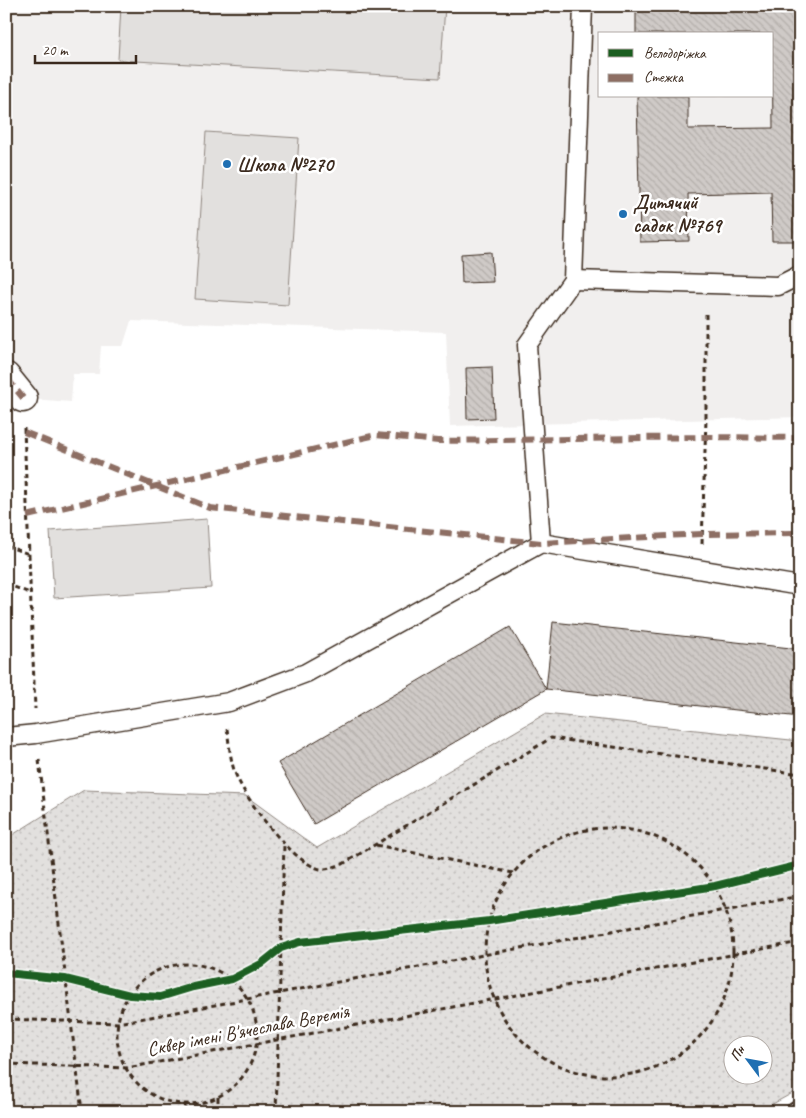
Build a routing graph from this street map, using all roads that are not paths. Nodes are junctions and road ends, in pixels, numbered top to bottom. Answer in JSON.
{"nodes":[{"id":1,"x":583,"y":6,"type":"edge"},
{"id":2,"x":800,"y":275,"type":"edge"},
{"id":3,"x":573,"y":280,"type":"junction"},
{"id":4,"x":6,"y":377,"type":"edge"},
{"id":5,"x":23,"y":398,"type":"dead end"},
{"id":6,"x":541,"y":544,"type":"junction"},
{"id":7,"x":800,"y":586,"type":"edge"},
{"id":8,"x":6,"y":737,"type":"edge"},
{"id":9,"x":800,"y":1109,"type":"edge"},
{"id":10,"x":795,"y":1112,"type":"edge"}],
"edges":[{"from":1,"to":3,"type":"lane"},
{"from":2,"to":3,"type":"lane"},
{"from":3,"to":6,"type":"lane"},
{"from":4,"to":5,"type":"street"},
{"from":6,"to":7,"type":"lane"},
{"from":6,"to":8,"type":"lane"},
{"from":9,"to":10,"type":"lane"}]}
